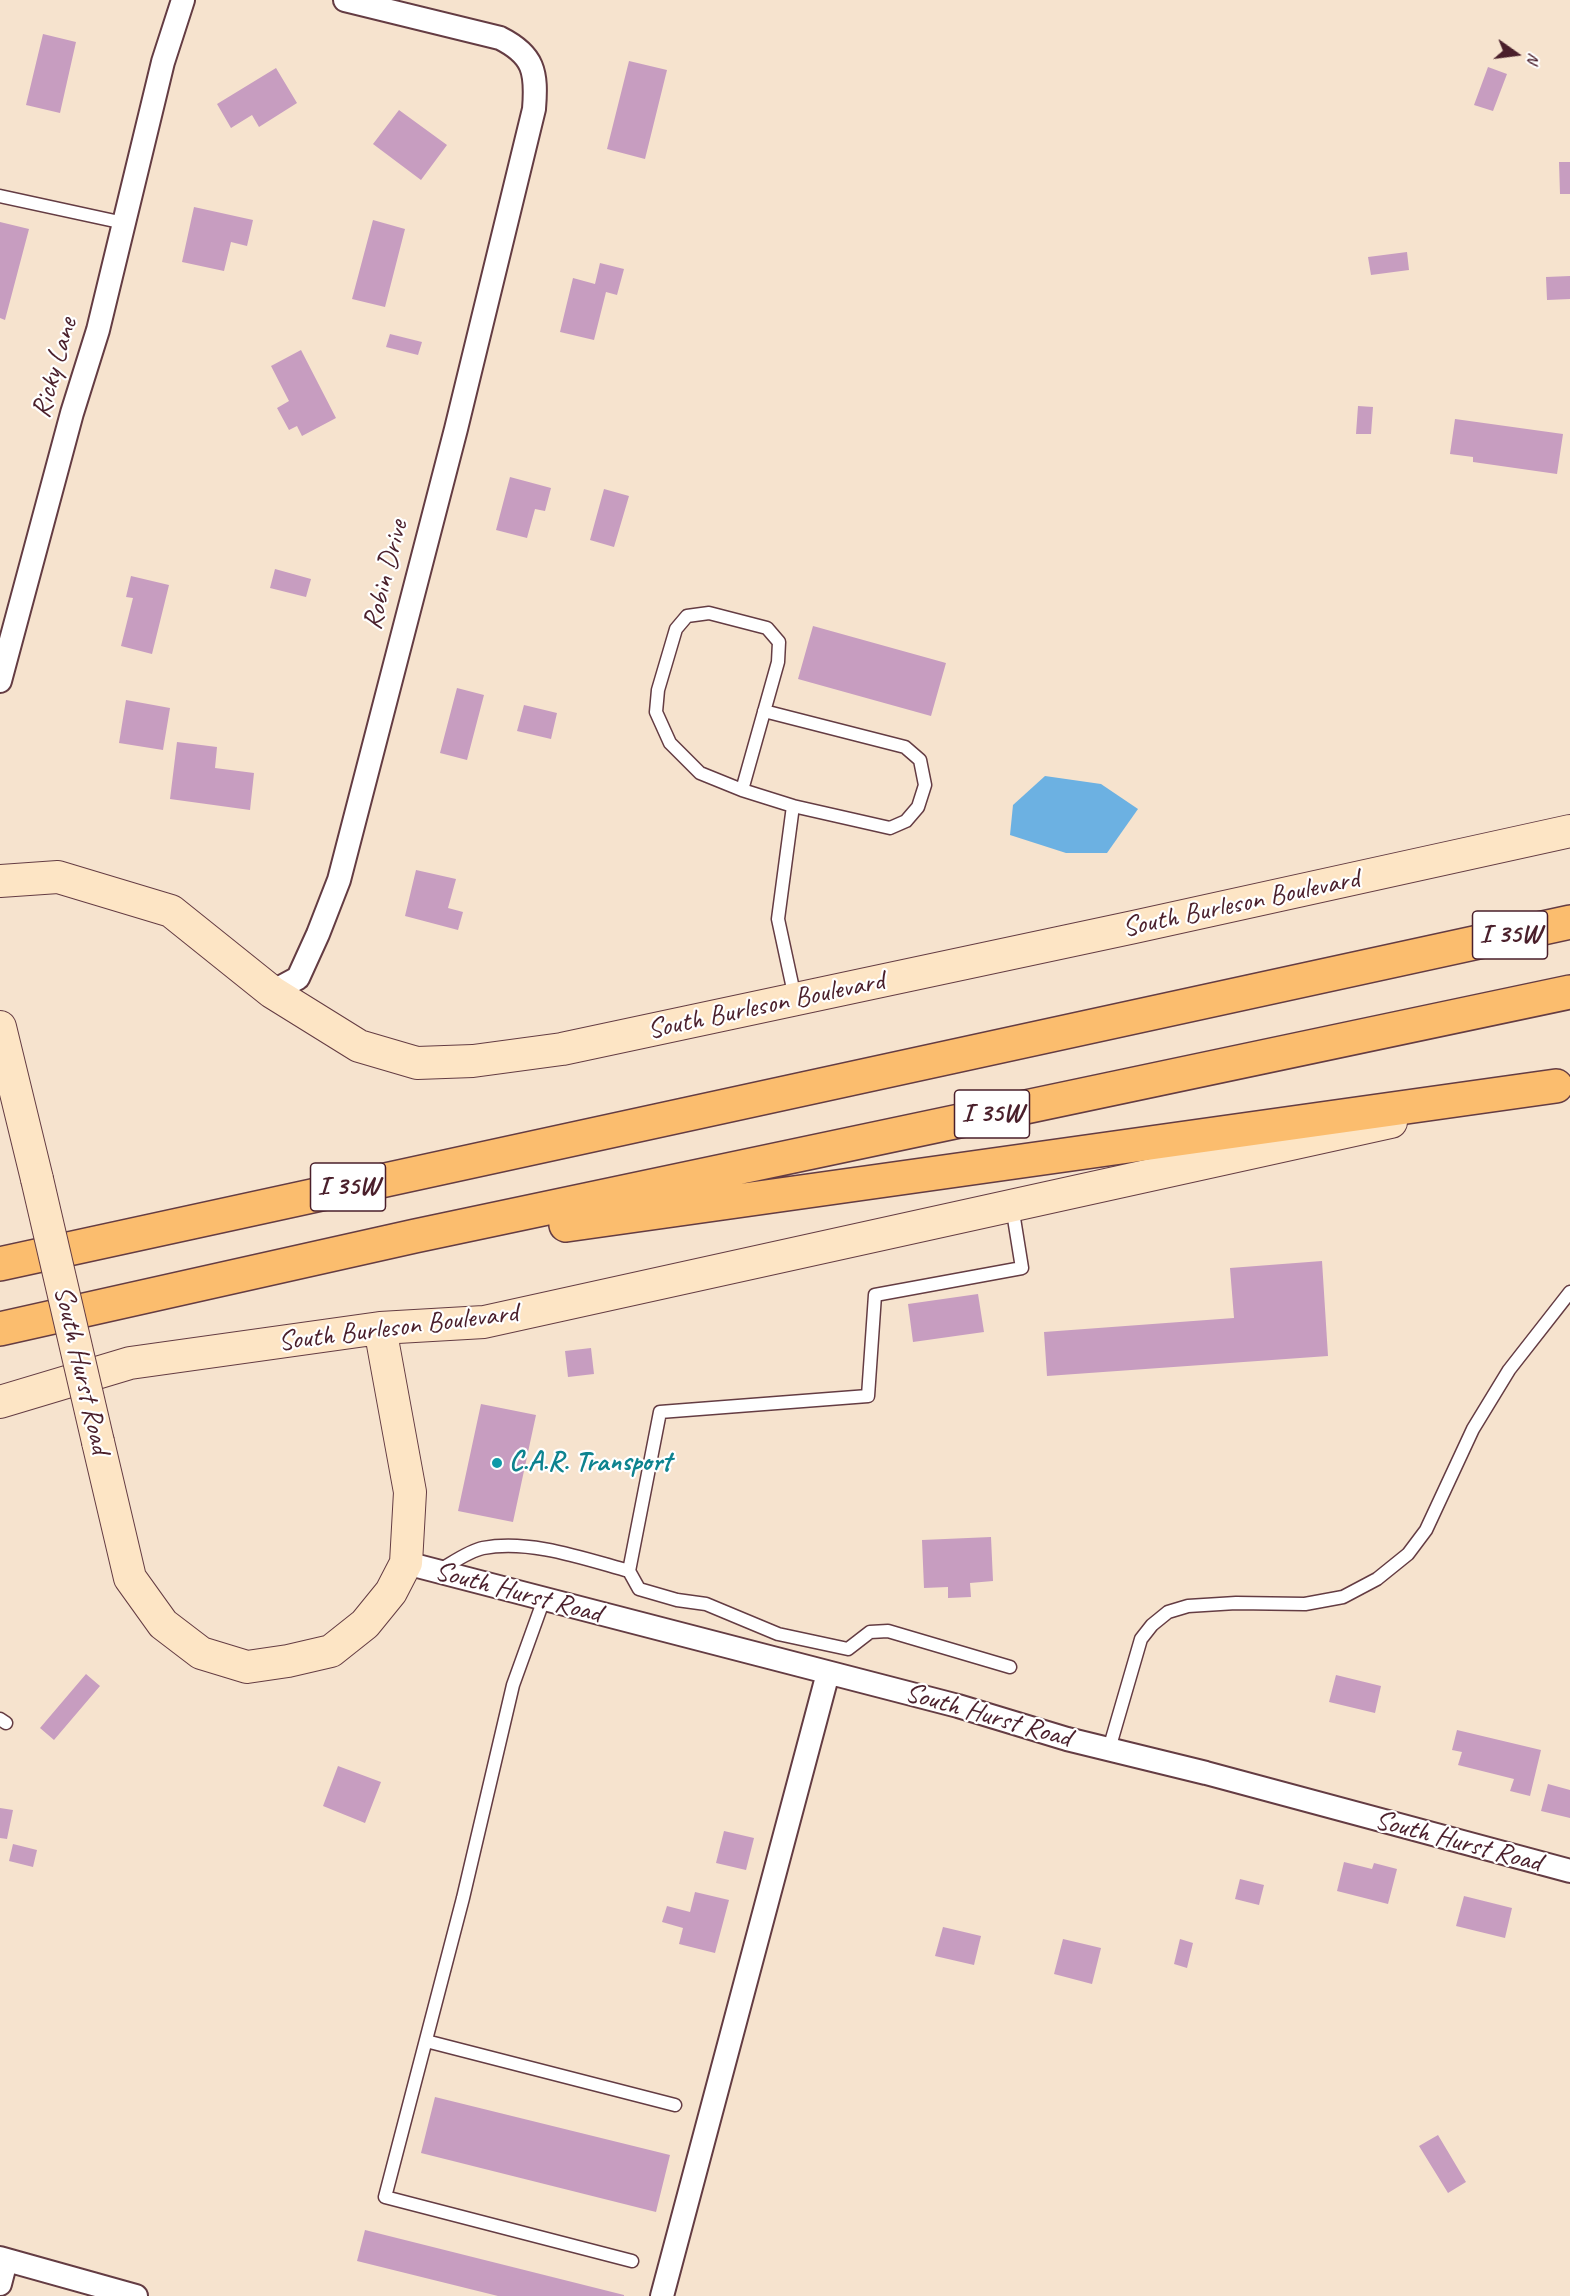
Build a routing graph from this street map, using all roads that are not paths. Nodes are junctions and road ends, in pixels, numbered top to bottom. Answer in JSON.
{"nodes":[{"id":1,"x":183,"y":0,"type":"edge"},
{"id":2,"x":345,"y":0,"type":"edge"},
{"id":3,"x":0,"y":196,"type":"edge"},
{"id":4,"x":124,"y":223,"type":"junction"},
{"id":5,"x":0,"y":681,"type":"edge"},
{"id":6,"x":764,"y":711,"type":"junction"},
{"id":7,"x":742,"y":790,"type":"junction"},
{"id":8,"x":793,"y":806,"type":"junction"},
{"id":9,"x":1570,"y":831,"type":"edge"},
{"id":10,"x":0,"y":882,"type":"edge"},
{"id":11,"x":1570,"y":900,"type":"edge"},
{"id":12,"x":1570,"y":922,"type":"edge"},
{"id":13,"x":1449,"y":948,"type":"junction"},
{"id":14,"x":272,"y":992,"type":"junction"},
{"id":15,"x":1570,"y":992,"type":"edge"},
{"id":16,"x":796,"y":999,"type":"junction"},
{"id":17,"x":0,"y":1028,"type":"edge"},
{"id":18,"x":1563,"y":1085,"type":"edge"},
{"id":19,"x":1012,"y":1206,"type":"junction"},
{"id":20,"x":414,"y":1236,"type":"junction"},
{"id":21,"x":0,"y":1264,"type":"edge"},
{"id":22,"x":1570,"y":1293,"type":"edge"},
{"id":23,"x":0,"y":1329,"type":"edge"},
{"id":24,"x":380,"y":1329,"type":"junction"},
{"id":25,"x":0,"y":1402,"type":"edge"},
{"id":26,"x":406,"y":1563,"type":"junction"},
{"id":27,"x":436,"y":1571,"type":"junction"},
{"id":28,"x":629,"y":1571,"type":"junction"},
{"id":29,"x":544,"y":1599,"type":"junction"},
{"id":30,"x":1010,"y":1667,"type":"dead end"},
{"id":31,"x":828,"y":1673,"type":"junction"},
{"id":32,"x":1109,"y":1749,"type":"junction"},
{"id":33,"x":1570,"y":1871,"type":"edge"},
{"id":34,"x":426,"y":2041,"type":"junction"},
{"id":35,"x":675,"y":2105,"type":"dead end"},
{"id":36,"x":3,"y":2260,"type":"edge"},
{"id":37,"x":632,"y":2260,"type":"dead end"},
{"id":38,"x":0,"y":2284,"type":"edge"},
{"id":39,"x":136,"y":2296,"type":"edge"},
{"id":40,"x":662,"y":2296,"type":"edge"}],
"edges":[{"from":1,"to":4,"type":"street","name":"Ricky Lane"},
{"from":2,"to":14,"type":"street","name":"Robin Drive"},
{"from":3,"to":4,"type":"lane"},
{"from":4,"to":5,"type":"street","name":"Ricky Lane"},
{"from":6,"to":7,"type":"lane"},
{"from":6,"to":7,"type":"lane"},
{"from":6,"to":8,"type":"lane"},
{"from":7,"to":8,"type":"lane"},
{"from":8,"to":16,"type":"lane"},
{"from":9,"to":16,"type":"main road","name":"South Burleson Boulevard"},
{"from":10,"to":14,"type":"main road","name":"South Burleson Boulevard"},
{"from":11,"to":13,"type":"highway"},
{"from":12,"to":13,"type":"highway","number":"I 35W"},
{"from":13,"to":21,"type":"highway","number":"I 35W"},
{"from":14,"to":16,"type":"main road","name":"South Burleson Boulevard"},
{"from":15,"to":20,"type":"highway","number":"I 35W"},
{"from":17,"to":26,"type":"main road","name":"South Hurst Road","bridge":true},
{"from":18,"to":19,"type":"main road","name":"South Burleson Boulevard"},
{"from":18,"to":20,"type":"highway"},
{"from":19,"to":24,"type":"main road","name":"South Burleson Boulevard"},
{"from":19,"to":28,"type":"lane"},
{"from":20,"to":23,"type":"highway","number":"I 35W"},
{"from":22,"to":32,"type":"lane"},
{"from":24,"to":25,"type":"main road","name":"South Burleson Boulevard"},
{"from":24,"to":26,"type":"main road","name":"South Hurst Road"},
{"from":26,"to":27,"type":"street","name":"South Hurst Road"},
{"from":27,"to":28,"type":"lane"},
{"from":27,"to":29,"type":"street","name":"South Hurst Road"},
{"from":28,"to":30,"type":"lane"},
{"from":29,"to":31,"type":"street","name":"South Hurst Road"},
{"from":29,"to":34,"type":"lane"},
{"from":31,"to":32,"type":"street","name":"South Hurst Road"},
{"from":31,"to":40,"type":"street"},
{"from":32,"to":33,"type":"street","name":"South Hurst Road"},
{"from":34,"to":35,"type":"lane"},
{"from":34,"to":37,"type":"lane"},
{"from":36,"to":38,"type":"street"},
{"from":36,"to":39,"type":"street"}]}
